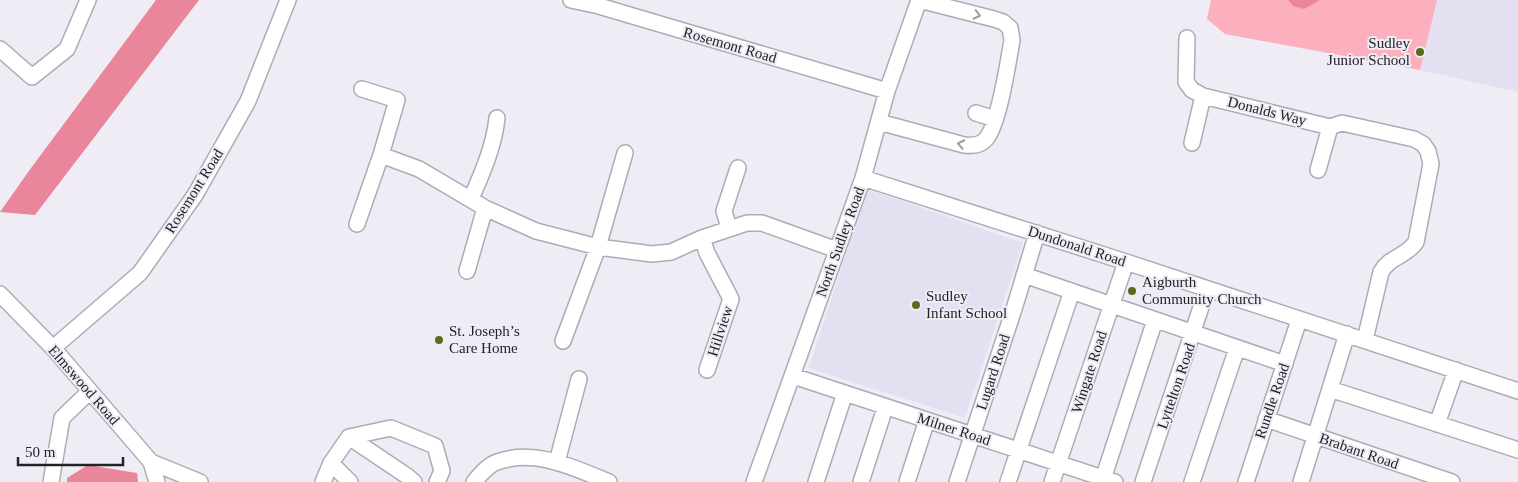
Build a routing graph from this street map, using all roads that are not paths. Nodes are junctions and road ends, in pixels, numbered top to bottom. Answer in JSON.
{"nodes":[{"id":1,"x":88,"y":0,"type":"edge"},
{"id":2,"x":288,"y":0,"type":"edge"},
{"id":3,"x":571,"y":0,"type":"edge"},
{"id":4,"x":919,"y":0,"type":"edge"},
{"id":5,"x":1187,"y":38,"type":"dead end"},
{"id":6,"x":0,"y":49,"type":"edge"},
{"id":7,"x":362,"y":90,"type":"dead end"},
{"id":8,"x":887,"y":91,"type":"junction"},
{"id":9,"x":1203,"y":96,"type":"junction"},
{"id":10,"x":976,"y":113,"type":"dead end"},
{"id":11,"x":497,"y":118,"type":"dead end"},
{"id":12,"x":995,"y":119,"type":"junction"},
{"id":13,"x":878,"y":122,"type":"junction"},
{"id":14,"x":1330,"y":127,"type":"junction"},
{"id":15,"x":1192,"y":142,"type":"dead end"},
{"id":16,"x":625,"y":154,"type":"dead end"},
{"id":17,"x":381,"y":155,"type":"junction"},
{"id":18,"x":738,"y":168,"type":"dead end"},
{"id":19,"x":1318,"y":170,"type":"dead end"},
{"id":20,"x":863,"y":178,"type":"junction"},
{"id":21,"x":471,"y":199,"type":"junction"},
{"id":22,"x":485,"y":208,"type":"junction"},
{"id":23,"x":357,"y":224,"type":"dead end"},
{"id":24,"x":729,"y":228,"type":"junction"},
{"id":25,"x":1037,"y":233,"type":"junction"},
{"id":26,"x":702,"y":238,"type":"junction"},
{"id":27,"x":598,"y":247,"type":"junction"},
{"id":28,"x":837,"y":250,"type":"junction"},
{"id":29,"x":1126,"y":262,"type":"junction"},
{"id":30,"x":466,"y":271,"type":"dead end"},
{"id":31,"x":1024,"y":275,"type":"junction"},
{"id":32,"x":1207,"y":289,"type":"junction"},
{"id":33,"x":1072,"y":291,"type":"junction"},
{"id":34,"x":0,"y":294,"type":"edge"},
{"id":35,"x":1112,"y":305,"type":"junction"},
{"id":36,"x":1155,"y":320,"type":"junction"},
{"id":37,"x":1299,"y":320,"type":"junction"},
{"id":38,"x":1194,"y":334,"type":"junction"},
{"id":39,"x":1347,"y":334,"type":"junction"},
{"id":40,"x":1365,"y":340,"type":"junction"},
{"id":41,"x":563,"y":342,"type":"dead end"},
{"id":42,"x":53,"y":348,"type":"junction"},
{"id":43,"x":1237,"y":348,"type":"junction"},
{"id":44,"x":1285,"y":364,"type":"junction"},
{"id":45,"x":707,"y":370,"type":"dead end"},
{"id":46,"x":1456,"y":370,"type":"junction"},
{"id":47,"x":793,"y":376,"type":"junction"},
{"id":48,"x":579,"y":379,"type":"dead end"},
{"id":49,"x":1330,"y":389,"type":"junction"},
{"id":50,"x":90,"y":391,"type":"junction"},
{"id":51,"x":1518,"y":391,"type":"edge"},
{"id":52,"x":845,"y":393,"type":"junction"},
{"id":53,"x":886,"y":408,"type":"junction"},
{"id":54,"x":927,"y":420,"type":"junction"},
{"id":55,"x":1266,"y":420,"type":"junction"},
{"id":56,"x":1437,"y":424,"type":"junction"},
{"id":57,"x":972,"y":435,"type":"junction"},
{"id":58,"x":349,"y":437,"type":"junction"},
{"id":59,"x":1316,"y":437,"type":"junction"},
{"id":60,"x":1019,"y":450,"type":"junction"},
{"id":61,"x":1518,"y":450,"type":"edge"},
{"id":62,"x":151,"y":462,"type":"junction"},
{"id":63,"x":557,"y":462,"type":"junction"},
{"id":64,"x":331,"y":463,"type":"junction"},
{"id":65,"x":1059,"y":464,"type":"junction"},
{"id":66,"x":588,"y":478,"type":"edge"},
{"id":67,"x":1424,"y":478,"type":"edge"},
{"id":68,"x":1107,"y":481,"type":"edge"},
{"id":69,"x":51,"y":482,"type":"edge"},
{"id":70,"x":157,"y":482,"type":"edge"},
{"id":71,"x":200,"y":482,"type":"edge"},
{"id":72,"x":323,"y":482,"type":"edge"},
{"id":73,"x":350,"y":482,"type":"edge"},
{"id":74,"x":414,"y":482,"type":"edge"},
{"id":75,"x":437,"y":482,"type":"edge"},
{"id":76,"x":474,"y":482,"type":"edge"},
{"id":77,"x":609,"y":482,"type":"edge"},
{"id":78,"x":754,"y":482,"type":"edge"},
{"id":79,"x":816,"y":482,"type":"edge"},
{"id":80,"x":861,"y":482,"type":"edge"},
{"id":81,"x":907,"y":482,"type":"edge"},
{"id":82,"x":957,"y":482,"type":"edge"},
{"id":83,"x":1008,"y":482,"type":"edge"},
{"id":84,"x":1052,"y":482,"type":"edge"},
{"id":85,"x":1144,"y":482,"type":"edge"},
{"id":86,"x":1192,"y":482,"type":"edge"},
{"id":87,"x":1246,"y":482,"type":"edge"},
{"id":88,"x":1301,"y":482,"type":"edge"},
{"id":89,"x":1452,"y":482,"type":"edge"}],
"edges":[{"from":1,"to":6,"type":"street"},
{"from":2,"to":42,"type":"street","name":"Rosemont Road"},
{"from":3,"to":8,"type":"street","name":"Rosemont Road"},
{"from":4,"to":8,"type":"street","name":"North Sudley Road"},
{"from":4,"to":12,"type":"street","one_way":true},
{"from":5,"to":9,"type":"street"},
{"from":7,"to":17,"type":"street"},
{"from":8,"to":13,"type":"street","name":"North Sudley Road"},
{"from":9,"to":14,"type":"street","name":"Donalds Way"},
{"from":9,"to":15,"type":"street"},
{"from":10,"to":12,"type":"street"},
{"from":11,"to":21,"type":"street"},
{"from":12,"to":13,"type":"street","one_way":true},
{"from":13,"to":20,"type":"street","name":"North Sudley Road"},
{"from":14,"to":19,"type":"street"},
{"from":14,"to":40,"type":"street","name":"Donalds Way"},
{"from":16,"to":27,"type":"street"},
{"from":17,"to":21,"type":"street"},
{"from":17,"to":23,"type":"street"},
{"from":18,"to":24,"type":"street"},
{"from":20,"to":25,"type":"street","name":"Dundonald Road"},
{"from":20,"to":28,"type":"street","name":"North Sudley Road"},
{"from":21,"to":22,"type":"street"},
{"from":22,"to":27,"type":"street"},
{"from":22,"to":30,"type":"street"},
{"from":24,"to":26,"type":"street"},
{"from":24,"to":28,"type":"street"},
{"from":25,"to":29,"type":"street","name":"Dundonald Road"},
{"from":25,"to":31,"type":"street","name":"Lugard Road"},
{"from":26,"to":27,"type":"street"},
{"from":26,"to":45,"type":"street","name":"Hillview"},
{"from":27,"to":41,"type":"street"},
{"from":28,"to":47,"type":"street","name":"North Sudley Road"},
{"from":29,"to":32,"type":"street","name":"Dundonald Road"},
{"from":29,"to":35,"type":"street","name":"Wingate Road"},
{"from":31,"to":33,"type":"street"},
{"from":31,"to":57,"type":"street","name":"Lugard Road"},
{"from":32,"to":37,"type":"street","name":"Dundonald Road"},
{"from":32,"to":38,"type":"street","name":"Lyttelton Road"},
{"from":33,"to":35,"type":"street"},
{"from":33,"to":60,"type":"street"},
{"from":34,"to":42,"type":"street","name":"Elmswood Road"},
{"from":35,"to":36,"type":"street"},
{"from":35,"to":65,"type":"street","name":"Wingate Road"},
{"from":36,"to":38,"type":"street"},
{"from":36,"to":68,"type":"street"},
{"from":37,"to":39,"type":"street","name":"Dundonald Road"},
{"from":37,"to":44,"type":"street","name":"Rundle Road"},
{"from":38,"to":43,"type":"street"},
{"from":38,"to":85,"type":"street","name":"Lyttelton Road"},
{"from":39,"to":40,"type":"street","name":"Dundonald Road"},
{"from":39,"to":49,"type":"street"},
{"from":40,"to":46,"type":"street","name":"Dundonald Road"},
{"from":42,"to":50,"type":"street","name":"Elmswood Road"},
{"from":43,"to":44,"type":"street"},
{"from":43,"to":86,"type":"street"},
{"from":44,"to":55,"type":"street","name":"Rundle Road"},
{"from":46,"to":51,"type":"street","name":"Dundonald Road"},
{"from":46,"to":56,"type":"street"},
{"from":47,"to":52,"type":"street","name":"Milner Road"},
{"from":47,"to":78,"type":"street","name":"North Sudley Road"},
{"from":48,"to":63,"type":"street"},
{"from":49,"to":56,"type":"street"},
{"from":49,"to":59,"type":"street"},
{"from":50,"to":62,"type":"street","name":"Elmswood Road"},
{"from":50,"to":69,"type":"street"},
{"from":52,"to":53,"type":"street","name":"Milner Road"},
{"from":52,"to":79,"type":"street"},
{"from":53,"to":54,"type":"street","name":"Milner Road"},
{"from":53,"to":80,"type":"street"},
{"from":54,"to":57,"type":"street","name":"Milner Road"},
{"from":54,"to":81,"type":"street"},
{"from":55,"to":59,"type":"street","name":"Brabant Road"},
{"from":55,"to":87,"type":"street","name":"Rundle Road"},
{"from":56,"to":61,"type":"street"},
{"from":57,"to":60,"type":"street","name":"Milner Road"},
{"from":57,"to":82,"type":"street","name":"Lugard Road"},
{"from":58,"to":64,"type":"street"},
{"from":58,"to":74,"type":"street"},
{"from":58,"to":75,"type":"street"},
{"from":59,"to":67,"type":"street","name":"Brabant Road"},
{"from":59,"to":88,"type":"street"},
{"from":60,"to":65,"type":"street","name":"Milner Road"},
{"from":60,"to":83,"type":"street"},
{"from":62,"to":70,"type":"street","name":"Elmswood Road"},
{"from":62,"to":71,"type":"street"},
{"from":63,"to":66,"type":"street"},
{"from":63,"to":76,"type":"street"},
{"from":64,"to":72,"type":"street"},
{"from":64,"to":73,"type":"street"},
{"from":65,"to":68,"type":"street","name":"Milner Road"},
{"from":65,"to":84,"type":"street","name":"Wingate Road"},
{"from":66,"to":77,"type":"street"},
{"from":67,"to":89,"type":"street","name":"Brabant Road"}]}
